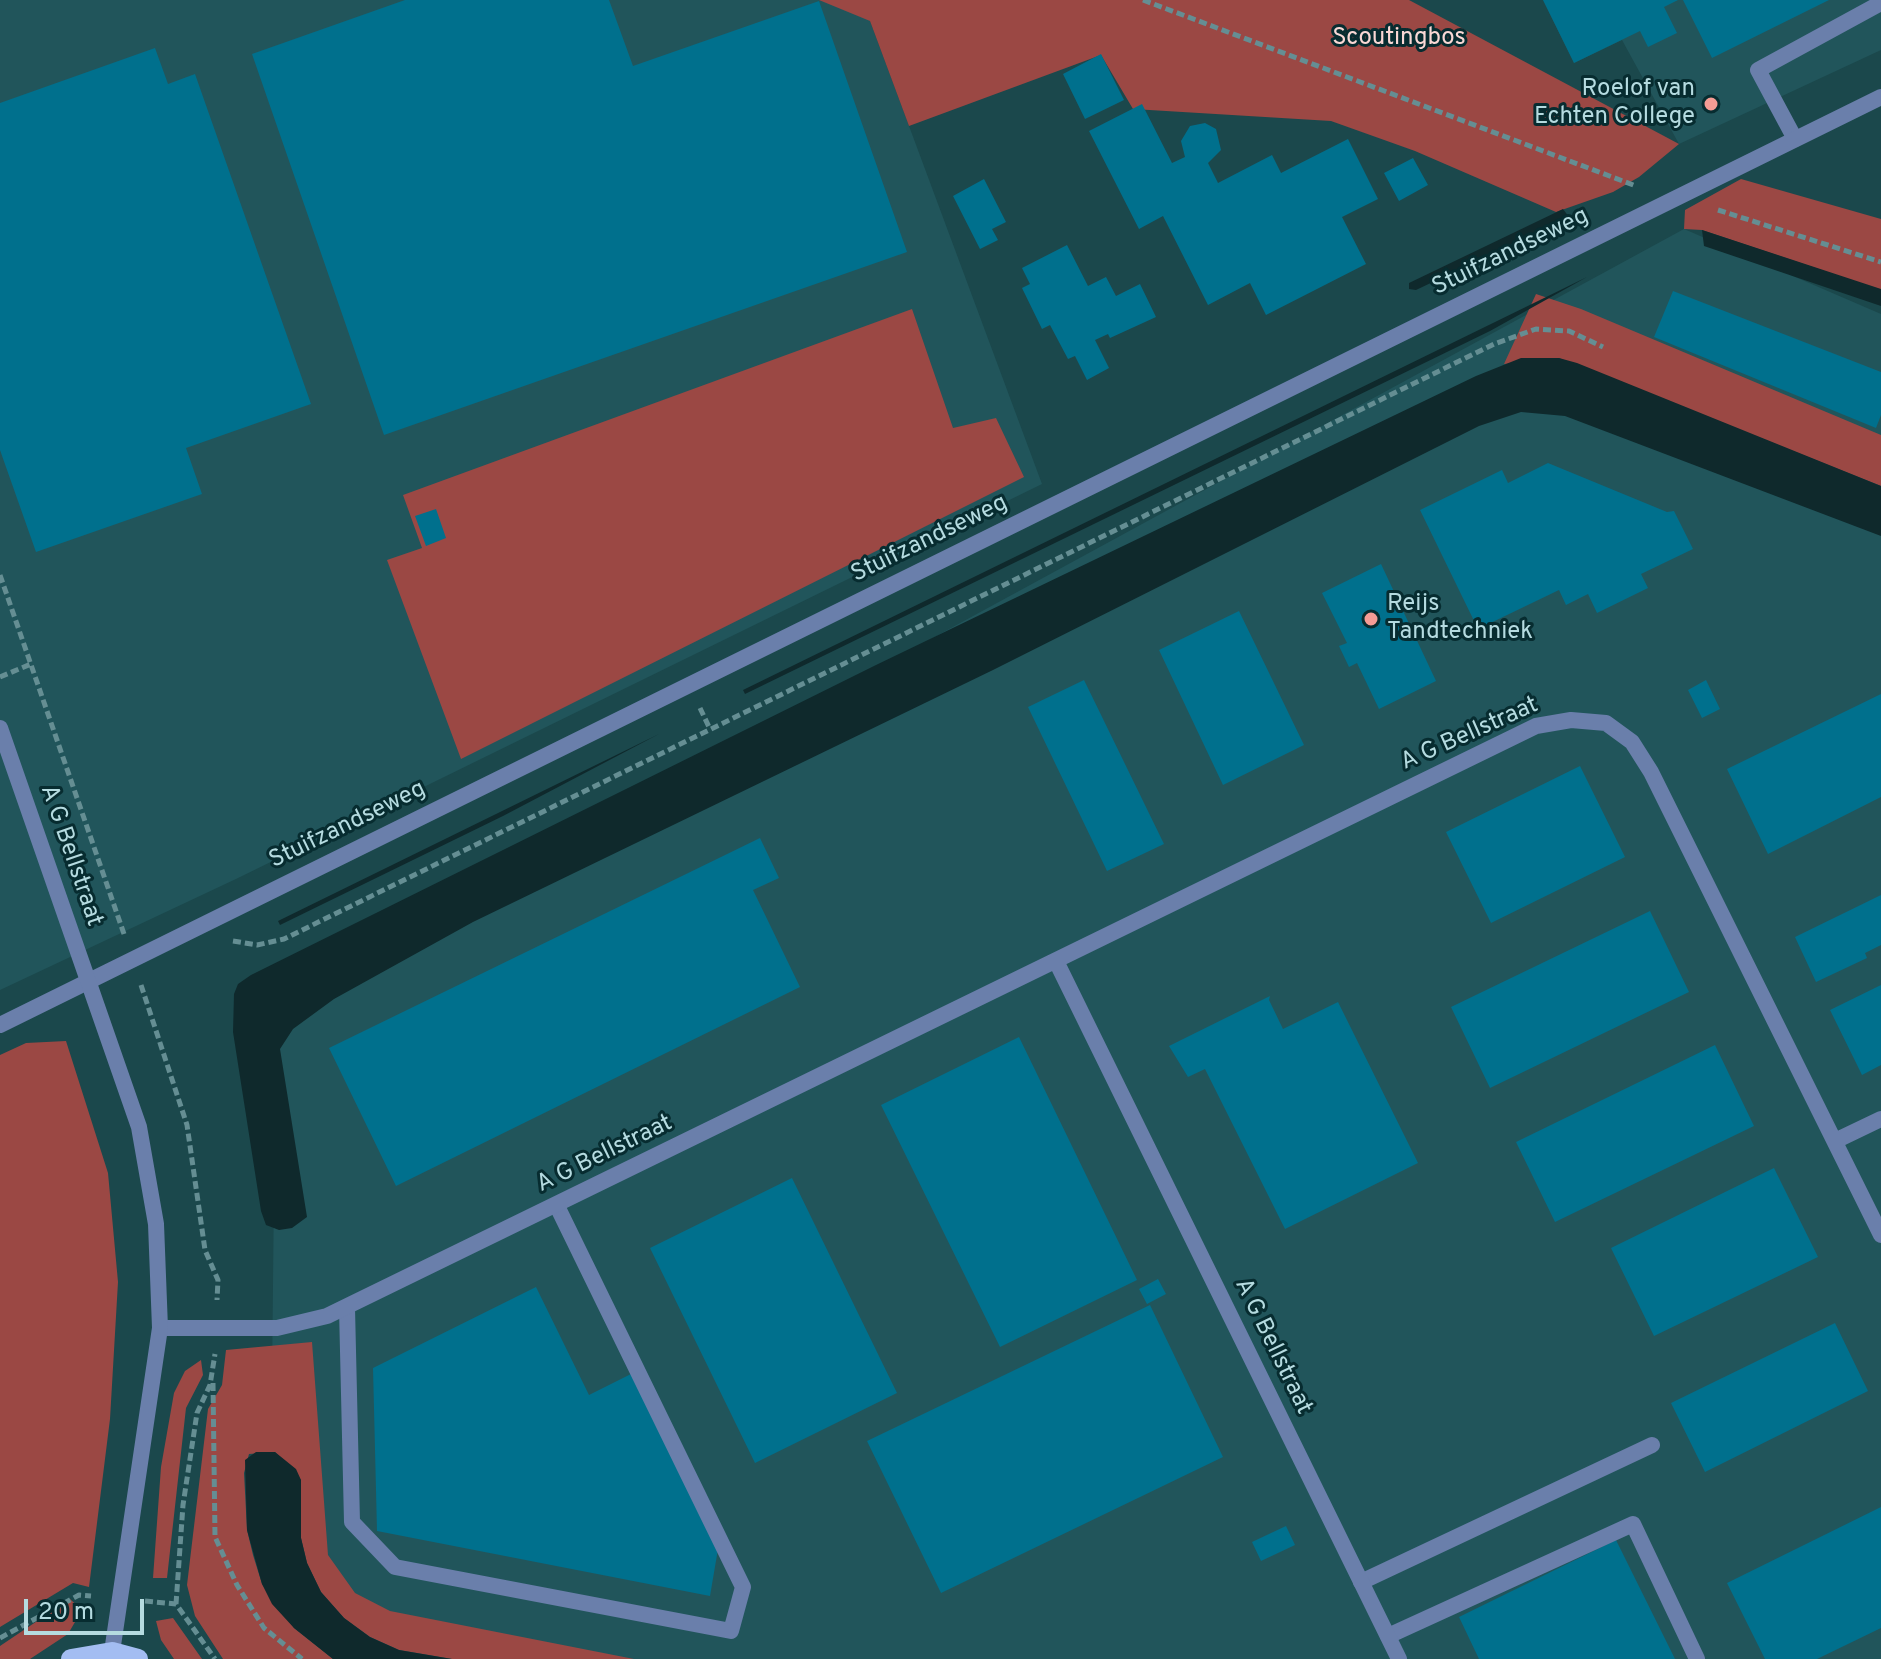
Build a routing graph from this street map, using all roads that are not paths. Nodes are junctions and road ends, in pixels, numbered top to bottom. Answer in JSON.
{"nodes":[{"id":1,"x":1881,"y":3,"type":"edge"},
{"id":2,"x":1881,"y":97,"type":"edge"},
{"id":3,"x":1795,"y":139,"type":"junction"},
{"id":4,"x":0,"y":728,"type":"edge"},
{"id":5,"x":1056,"y":961,"type":"junction"},
{"id":6,"x":89,"y":983,"type":"junction"},
{"id":7,"x":0,"y":1025,"type":"edge"},
{"id":8,"x":1881,"y":1119,"type":"edge"},
{"id":9,"x":1835,"y":1141,"type":"junction"},
{"id":10,"x":557,"y":1206,"type":"junction"},
{"id":11,"x":1881,"y":1235,"type":"edge"},
{"id":12,"x":347,"y":1308,"type":"junction"},
{"id":13,"x":160,"y":1328,"type":"junction"},
{"id":14,"x":1652,"y":1445,"type":"dead end"},
{"id":15,"x":1361,"y":1582,"type":"junction"},
{"id":16,"x":1388,"y":1636,"type":"junction"},
{"id":17,"x":112,"y":1652,"type":"junction"},
{"id":18,"x":71,"y":1659,"type":"edge"},
{"id":19,"x":138,"y":1659,"type":"edge"},
{"id":20,"x":1399,"y":1659,"type":"edge"},
{"id":21,"x":1697,"y":1659,"type":"edge"}],
"edges":[{"from":1,"to":3,"type":"street"},
{"from":2,"to":3,"type":"street","name":"Stuifzandseweg"},
{"from":3,"to":6,"type":"street","name":"Stuifzandseweg"},
{"from":4,"to":6,"type":"street","name":"A G Bellstraat"},
{"from":5,"to":9,"type":"street","name":"A G Bellstraat"},
{"from":5,"to":10,"type":"street","name":"A G Bellstraat"},
{"from":5,"to":15,"type":"street","name":"A G Bellstraat"},
{"from":6,"to":7,"type":"street","name":"Stuifzandseweg"},
{"from":6,"to":13,"type":"street","name":"A G Bellstraat"},
{"from":8,"to":9,"type":"street"},
{"from":9,"to":11,"type":"street","name":"A G Bellstraat"},
{"from":10,"to":12,"type":"street","name":"A G Bellstraat"},
{"from":10,"to":12,"type":"street"},
{"from":12,"to":13,"type":"street","name":"A G Bellstraat"},
{"from":13,"to":17,"type":"street","name":"A G Bellstraat"},
{"from":14,"to":15,"type":"street"},
{"from":15,"to":16,"type":"street","name":"A G Bellstraat"},
{"from":16,"to":20,"type":"street","name":"A G Bellstraat"},
{"from":16,"to":21,"type":"street"},
{"from":17,"to":18,"type":"main road"},
{"from":17,"to":19,"type":"main road"}]}
